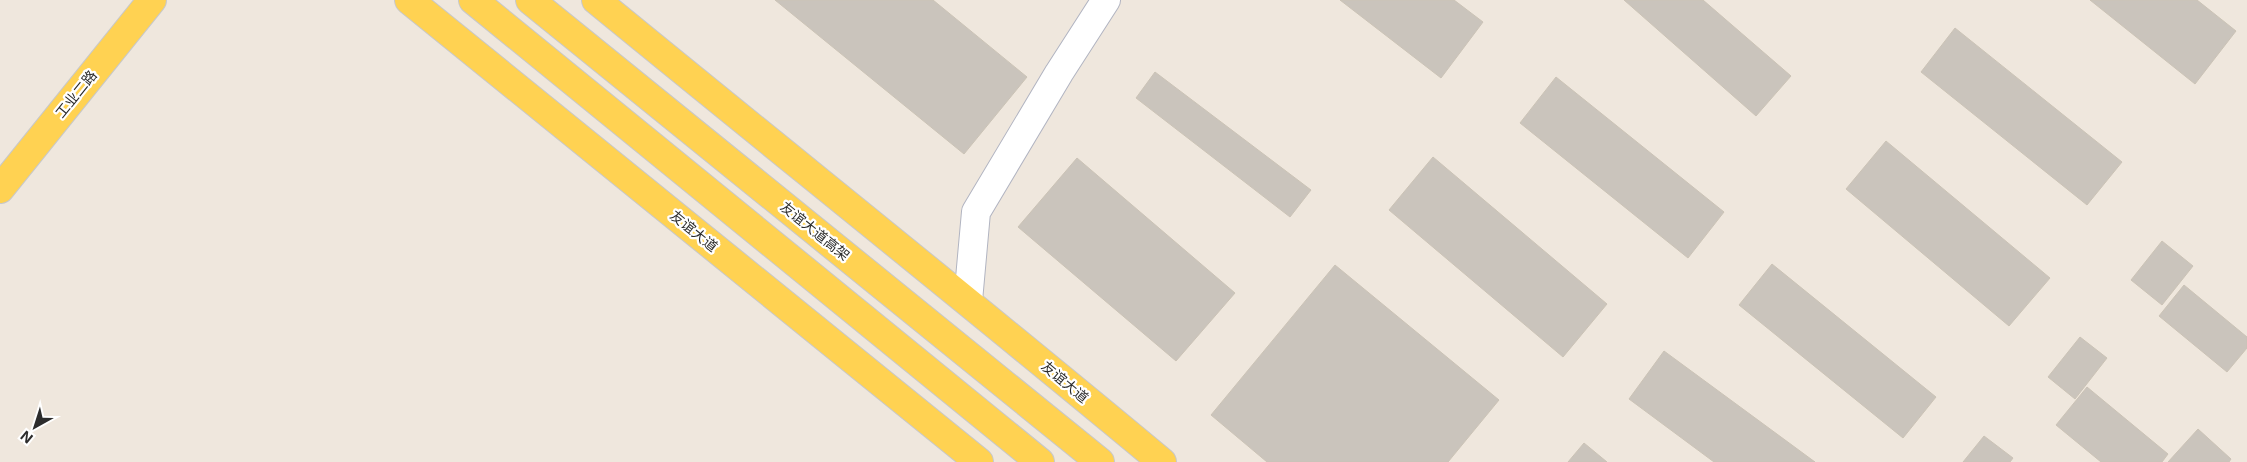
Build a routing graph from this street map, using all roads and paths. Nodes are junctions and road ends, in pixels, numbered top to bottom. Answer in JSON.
{"nodes":[{"id":1,"x":152,"y":0,"type":"edge"},
{"id":2,"x":409,"y":0,"type":"edge"},
{"id":3,"x":473,"y":0,"type":"edge"},
{"id":4,"x":530,"y":0,"type":"edge"},
{"id":5,"x":596,"y":0,"type":"edge"},
{"id":6,"x":1106,"y":0,"type":"edge"},
{"id":7,"x":0,"y":189,"type":"edge"},
{"id":8,"x":968,"y":301,"type":"junction"},
{"id":9,"x":978,"y":462,"type":"edge"},
{"id":10,"x":1040,"y":462,"type":"edge"},
{"id":11,"x":1100,"y":462,"type":"edge"},
{"id":12,"x":1162,"y":462,"type":"edge"}],
"edges":[{"from":1,"to":7,"type":"main road","name":"工业二路"},
{"from":2,"to":9,"type":"main road","name":"友谊大道"},
{"from":3,"to":10,"type":"main road"},
{"from":4,"to":11,"type":"main road","name":"友谊大道高架"},
{"from":5,"to":8,"type":"main road","name":"友谊大道"},
{"from":6,"to":8,"type":"lane"},
{"from":8,"to":12,"type":"main road","name":"友谊大道"}]}
